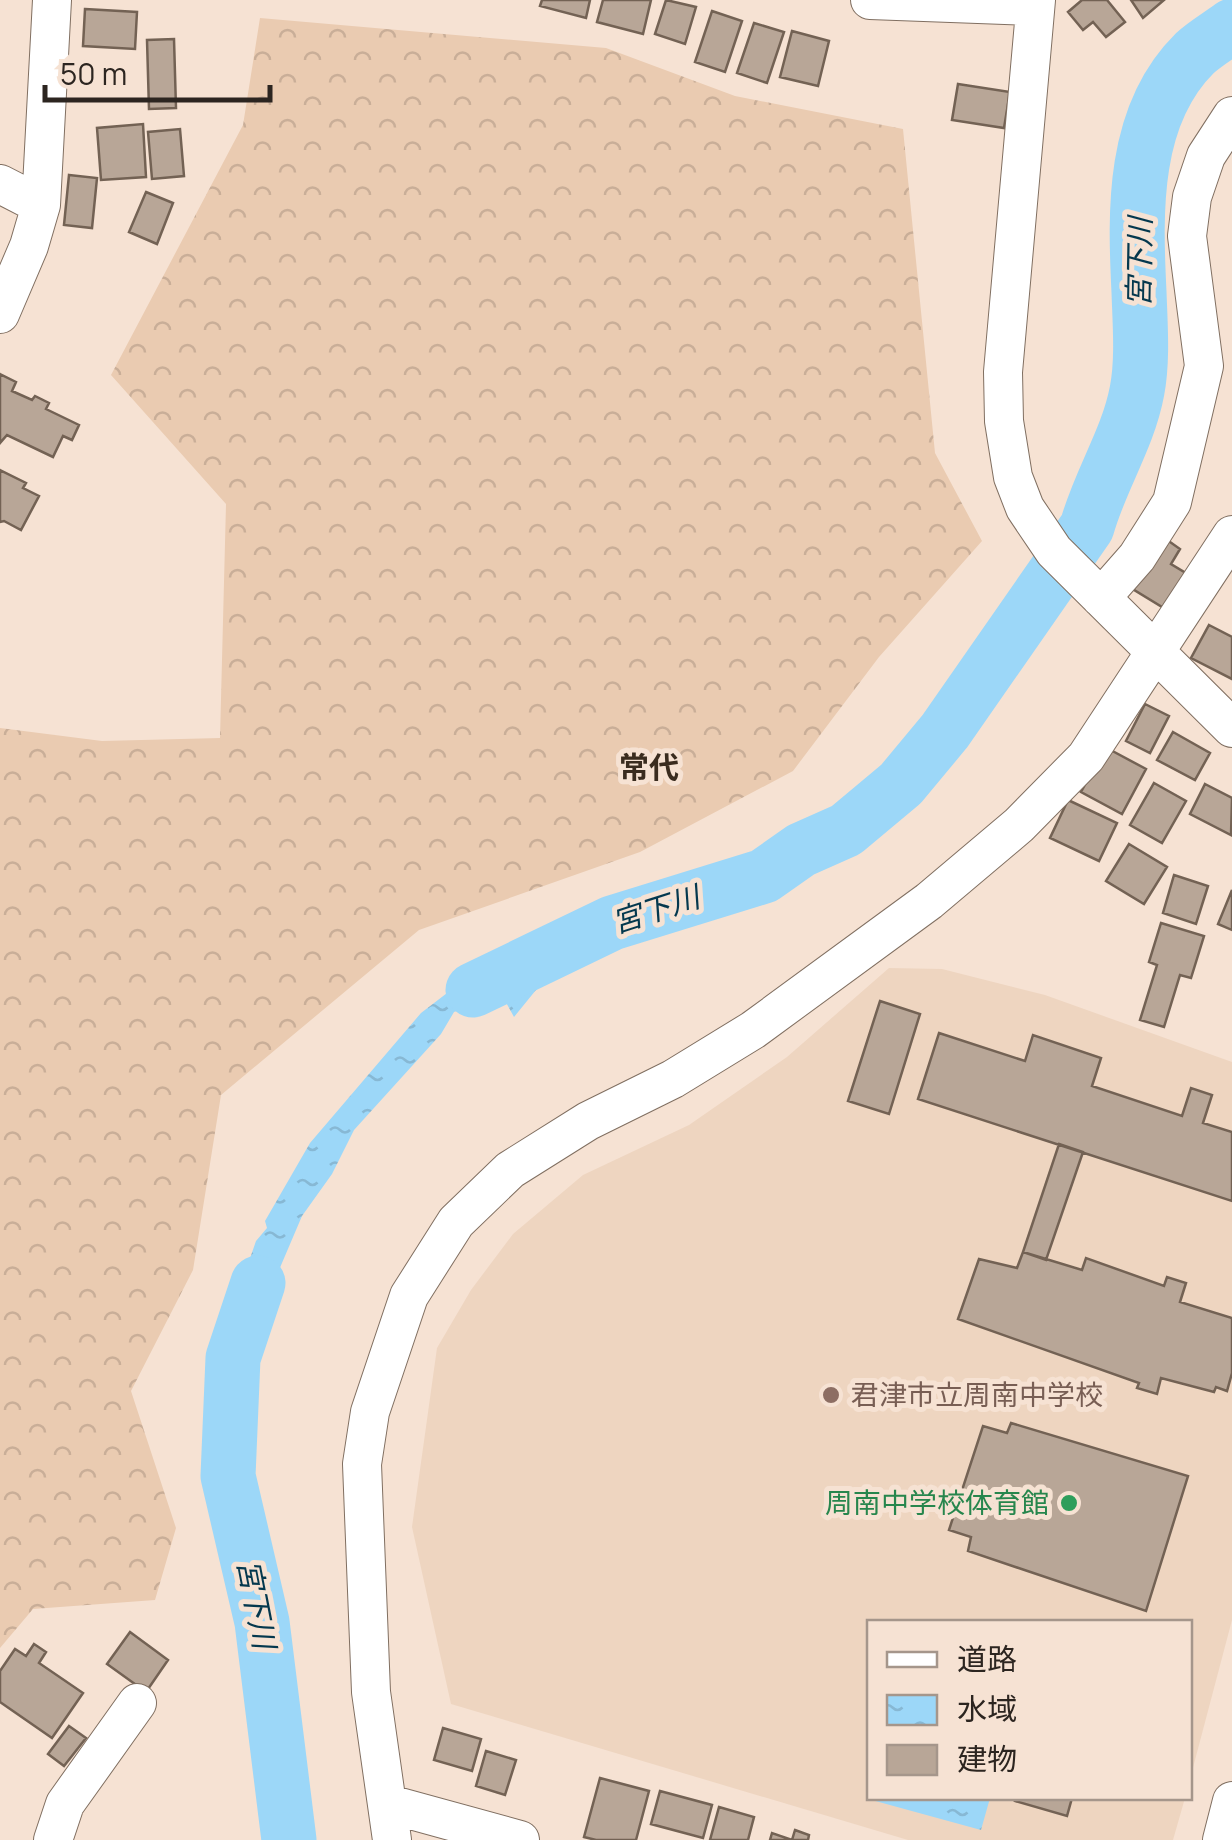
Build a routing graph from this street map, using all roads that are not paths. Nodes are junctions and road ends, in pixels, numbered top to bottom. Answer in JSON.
{"nodes":[{"id":1,"x":52,"y":0,"type":"edge"},
{"id":2,"x":870,"y":0,"type":"edge"},
{"id":3,"x":1035,"y":3,"type":"edge"},
{"id":4,"x":1232,"y":116,"type":"edge"},
{"id":5,"x":0,"y":184,"type":"edge"},
{"id":6,"x":40,"y":205,"type":"junction"},
{"id":7,"x":0,"y":314,"type":"edge"},
{"id":8,"x":1232,"y":535,"type":"edge"},
{"id":9,"x":1097,"y":594,"type":"junction"},
{"id":10,"x":1154,"y":650,"type":"junction"},
{"id":11,"x":1232,"y":728,"type":"edge"},
{"id":12,"x":137,"y":1703,"type":"dead end"},
{"id":13,"x":1232,"y":1802,"type":"edge"},
{"id":14,"x":390,"y":1822,"type":"edge"},
{"id":15,"x":53,"y":1840,"type":"edge"},
{"id":16,"x":520,"y":1840,"type":"edge"},
{"id":17,"x":1222,"y":1840,"type":"edge"}],
"edges":[{"from":1,"to":6,"type":"street"},
{"from":2,"to":3,"type":"street"},
{"from":3,"to":9,"type":"street"},
{"from":4,"to":9,"type":"street"},
{"from":5,"to":6,"type":"street"},
{"from":6,"to":7,"type":"street"},
{"from":8,"to":10,"type":"street"},
{"from":9,"to":10,"type":"street"},
{"from":10,"to":11,"type":"street"},
{"from":10,"to":14,"type":"street"},
{"from":12,"to":15,"type":"street"},
{"from":13,"to":17,"type":"street"},
{"from":14,"to":16,"type":"street"}]}
